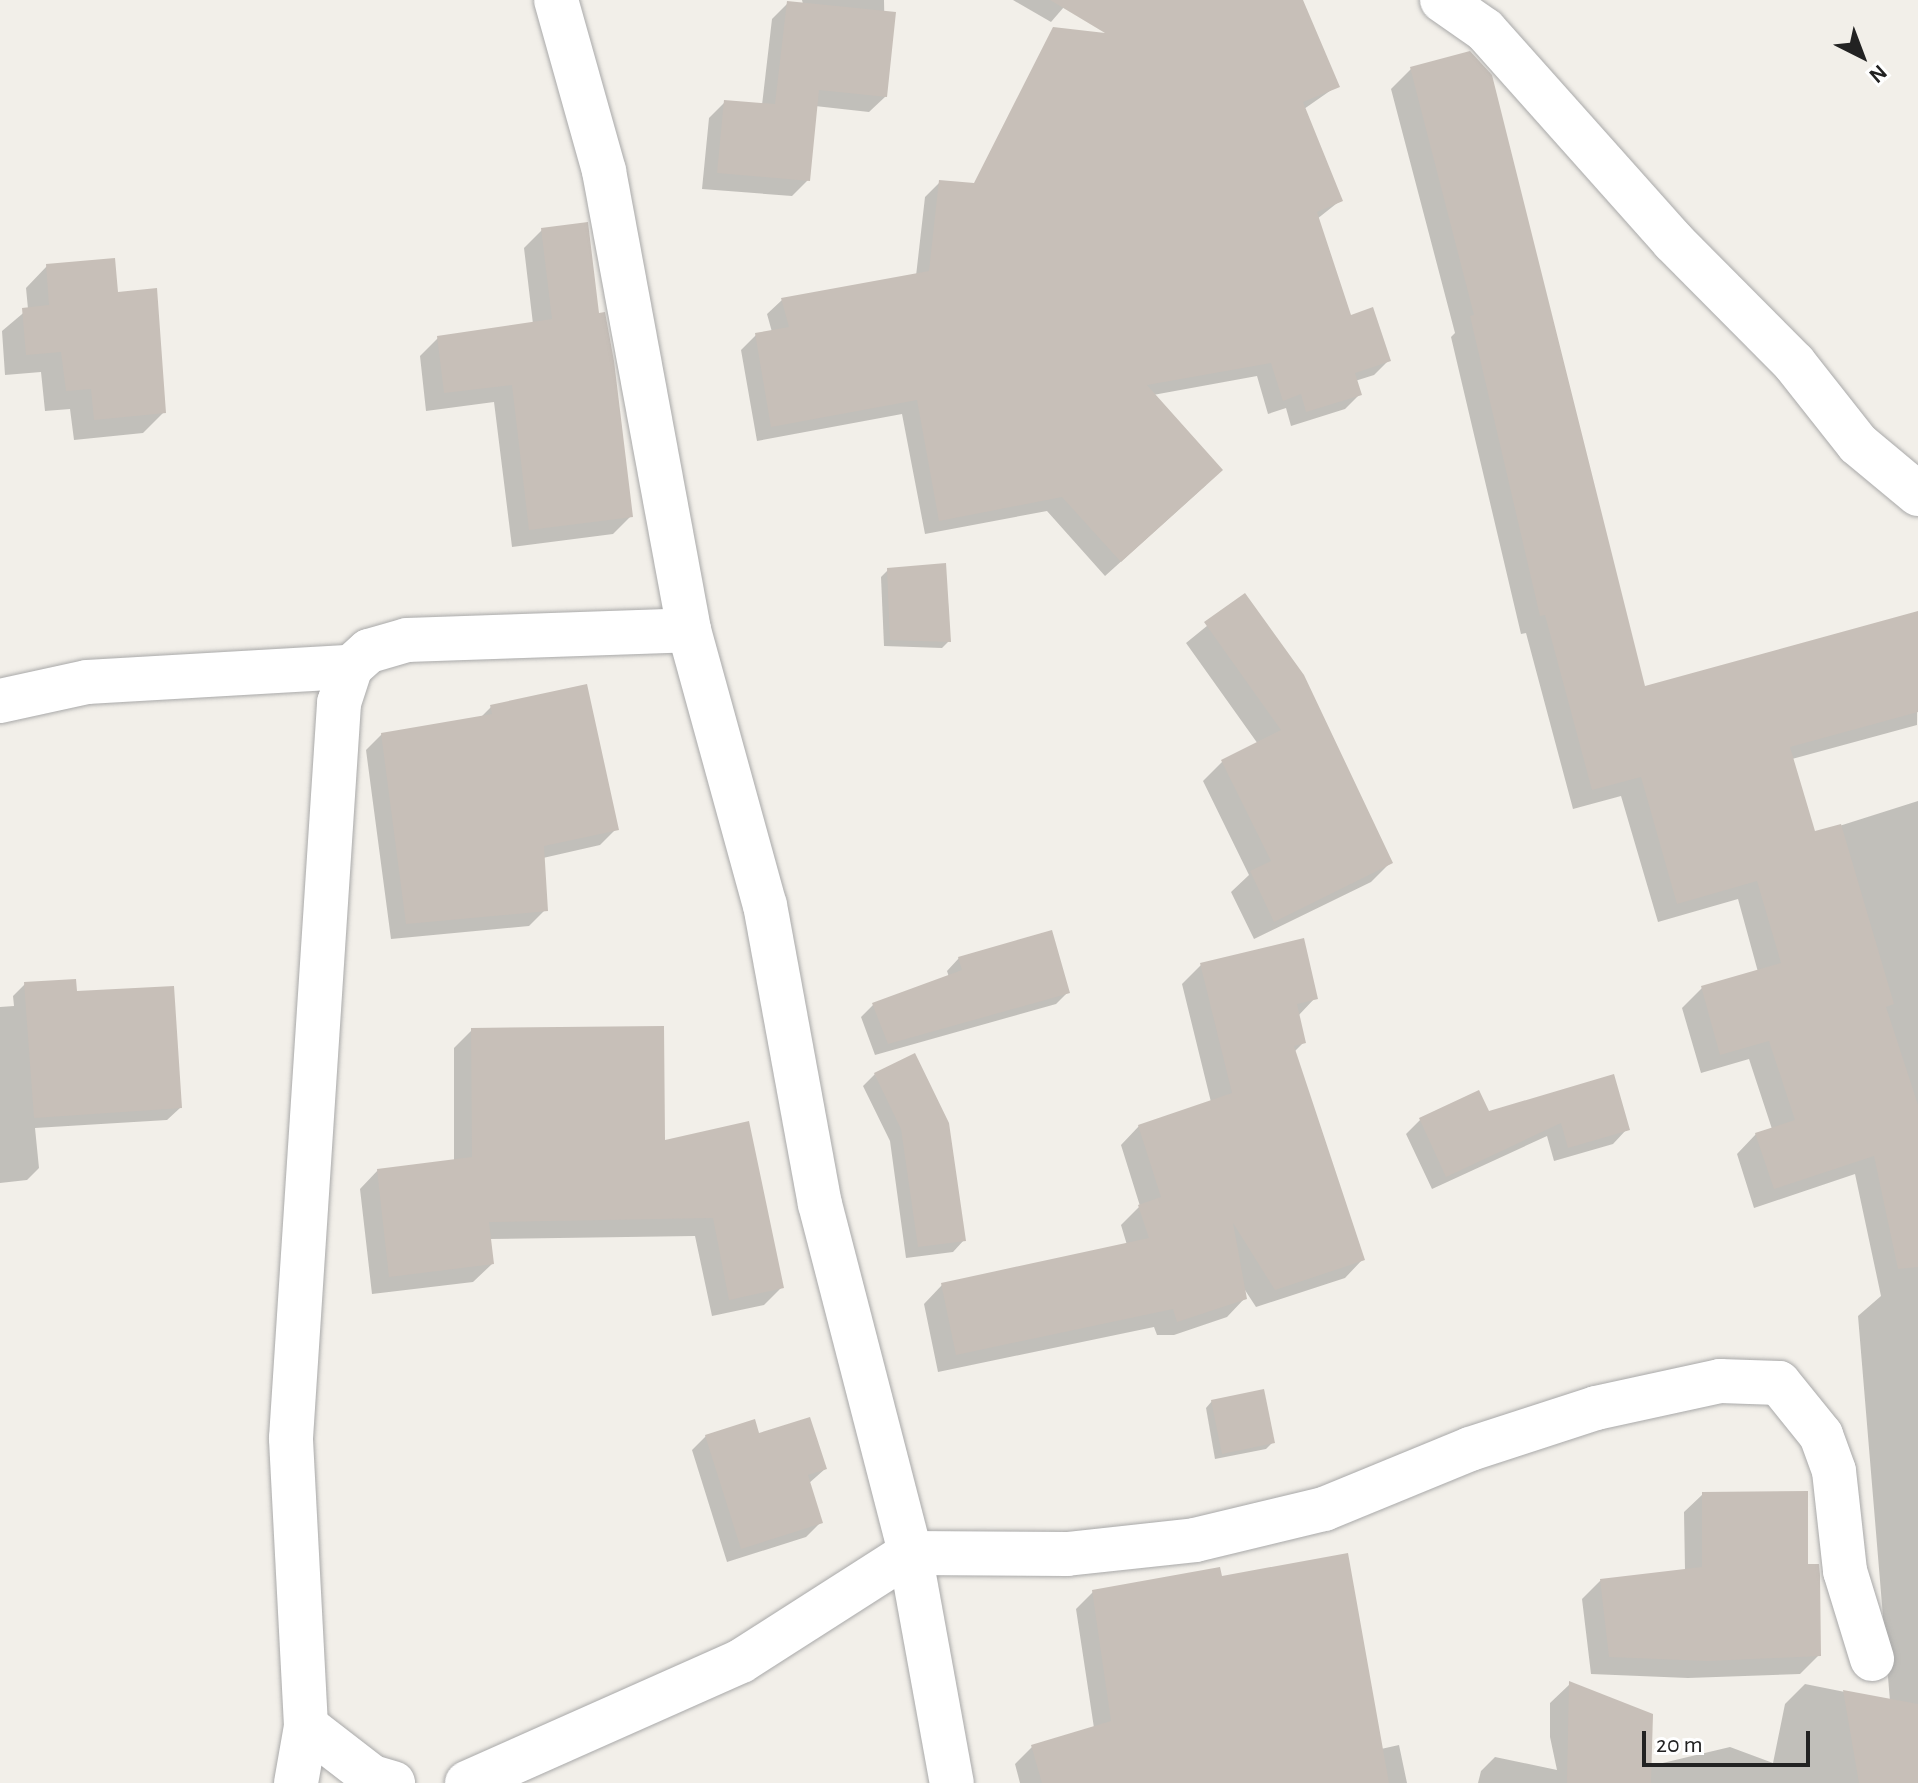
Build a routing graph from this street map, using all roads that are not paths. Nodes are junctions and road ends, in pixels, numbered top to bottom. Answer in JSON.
{"nodes":[{"id":1,"x":556,"y":0,"type":"edge"},
{"id":2,"x":1442,"y":0,"type":"edge"},
{"id":3,"x":1918,"y":494,"type":"edge"},
{"id":4,"x":689,"y":630,"type":"junction"},
{"id":5,"x":351,"y":667,"type":"junction"},
{"id":6,"x":0,"y":701,"type":"edge"},
{"id":7,"x":910,"y":1553,"type":"junction"},
{"id":8,"x":1872,"y":1659,"type":"dead end"},
{"id":9,"x":306,"y":1726,"type":"junction"},
{"id":10,"x":296,"y":1783,"type":"edge"},
{"id":11,"x":393,"y":1783,"type":"edge"},
{"id":12,"x":467,"y":1783,"type":"edge"},
{"id":13,"x":952,"y":1783,"type":"edge"}],
"edges":[{"from":1,"to":4,"type":"street"},
{"from":2,"to":3,"type":"street"},
{"from":4,"to":5,"type":"street"},
{"from":4,"to":7,"type":"street"},
{"from":5,"to":6,"type":"street"},
{"from":5,"to":9,"type":"street"},
{"from":7,"to":8,"type":"street"},
{"from":7,"to":12,"type":"street"},
{"from":7,"to":13,"type":"street"},
{"from":9,"to":10,"type":"street"},
{"from":9,"to":11,"type":"street"}]}
